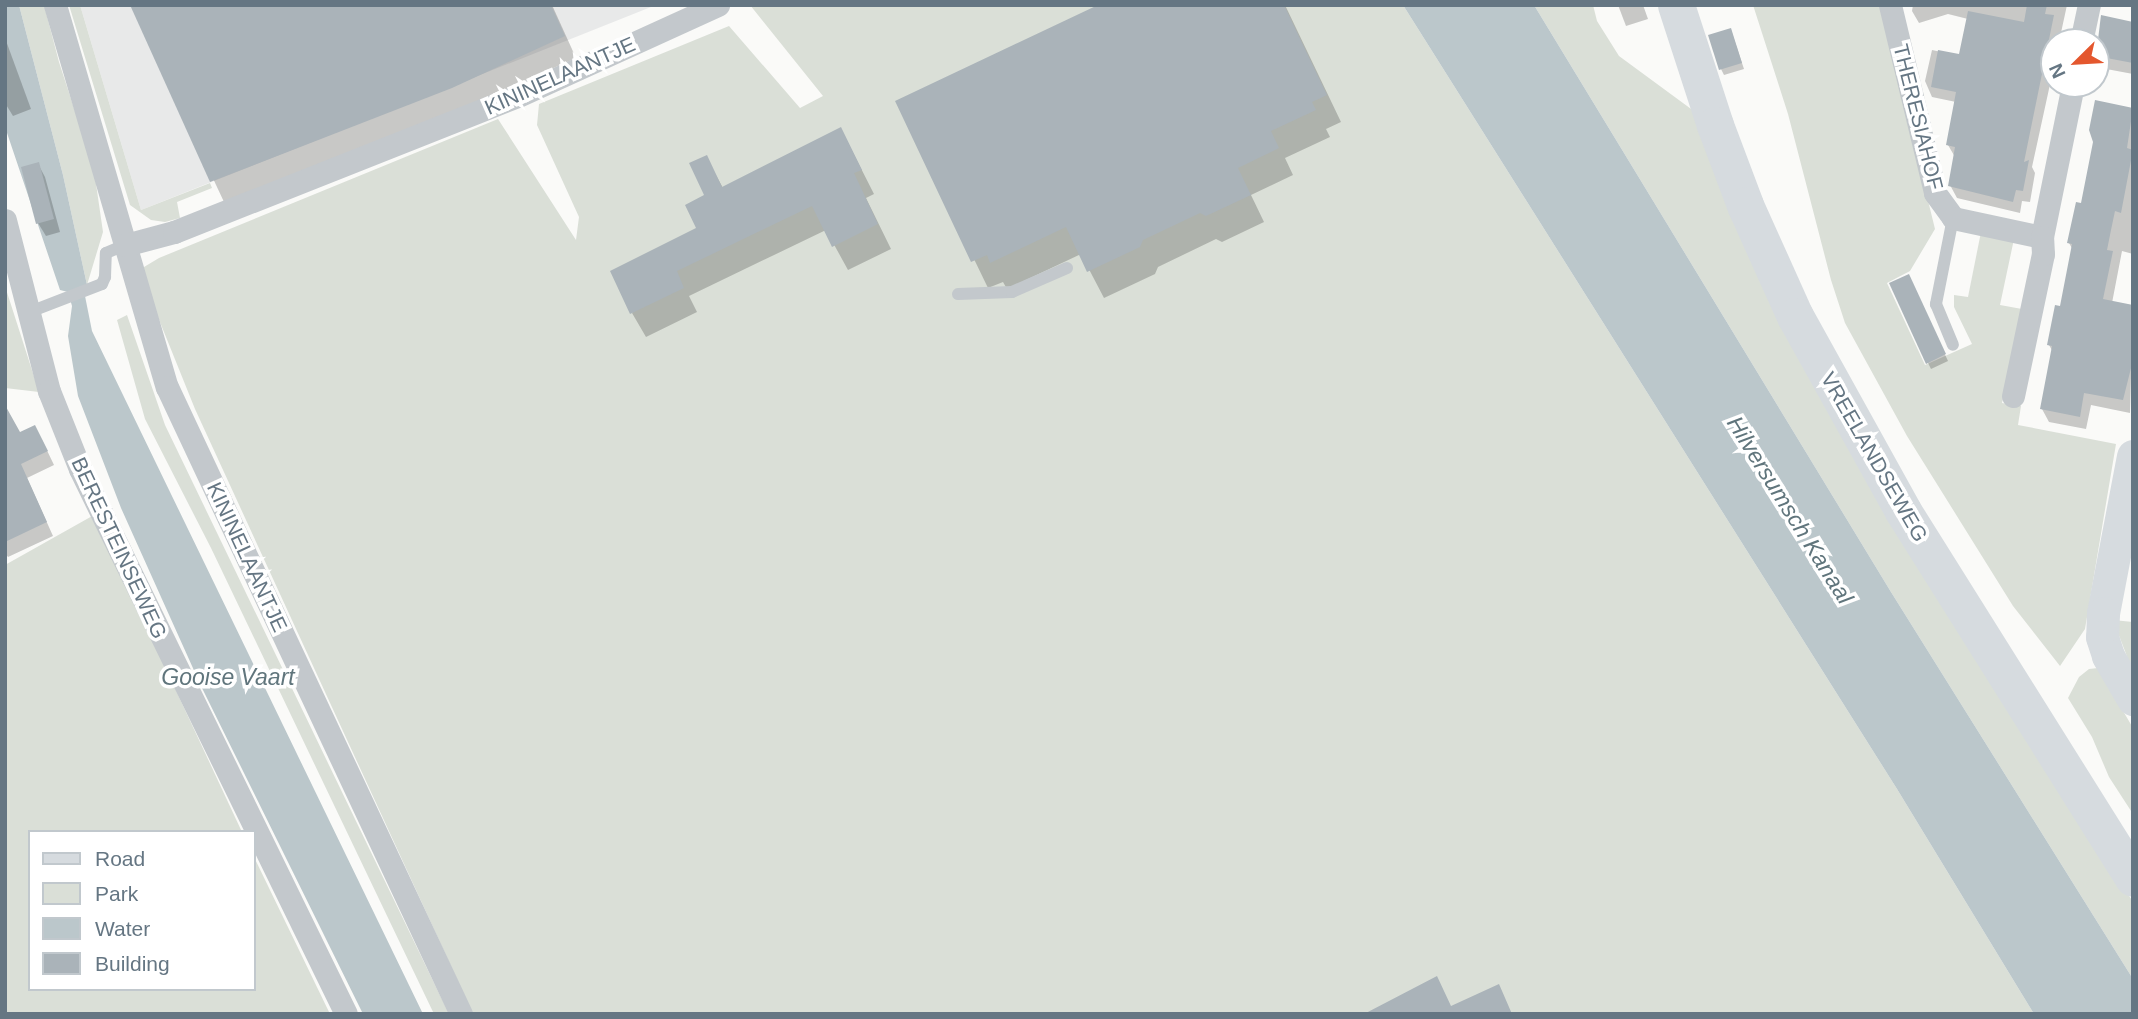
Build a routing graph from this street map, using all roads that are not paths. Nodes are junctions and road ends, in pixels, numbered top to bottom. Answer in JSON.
{"nodes":[{"id":1,"x":54,"y":5,"type":"edge"},
{"id":2,"x":718,"y":5,"type":"edge"},
{"id":3,"x":1676,"y":5,"type":"edge"},
{"id":4,"x":1890,"y":5,"type":"edge"},
{"id":5,"x":2089,"y":5,"type":"edge"},
{"id":6,"x":2084,"y":28,"type":"edge"},
{"id":7,"x":2070,"y":98,"type":"edge"},
{"id":8,"x":1953,"y":218,"type":"junction"},
{"id":9,"x":5,"y":220,"type":"edge"},
{"id":10,"x":2042,"y":237,"type":"junction"},
{"id":11,"x":125,"y":245,"type":"junction"},
{"id":12,"x":1067,"y":268,"type":"dead end"},
{"id":13,"x":958,"y":294,"type":"dead end"},
{"id":14,"x":27,"y":313,"type":"junction"},
{"id":15,"x":1953,"y":345,"type":"dead end"},
{"id":16,"x":2013,"y":396,"type":"dead end"},
{"id":17,"x":2133,"y":456,"type":"edge"},
{"id":18,"x":2133,"y":699,"type":"edge"},
{"id":19,"x":2133,"y":878,"type":"edge"},
{"id":20,"x":346,"y":1014,"type":"edge"},
{"id":21,"x":461,"y":1014,"type":"edge"}],
"edges":[{"from":1,"to":11,"type":"street"},
{"from":2,"to":11,"type":"street","name":"KININELAANTJE"},
{"from":3,"to":19,"type":"main road","name":"VREELANDSEWEG"},
{"from":4,"to":8,"type":"street","name":"THERESIAHOF"},
{"from":5,"to":6,"type":"street"},
{"from":7,"to":10,"type":"street"},
{"from":8,"to":10,"type":"street"},
{"from":8,"to":15,"type":"lane"},
{"from":9,"to":14,"type":"street","name":"BERESTEINSEWEG"},
{"from":10,"to":16,"type":"street"},
{"from":11,"to":14,"type":"lane","name":"KININELAANTJE"},
{"from":11,"to":21,"type":"street","name":"KININELAANTJE"},
{"from":12,"to":13,"type":"lane"},
{"from":14,"to":20,"type":"street","name":"BERESTEINSEWEG"},
{"from":17,"to":18,"type":"street"}]}
